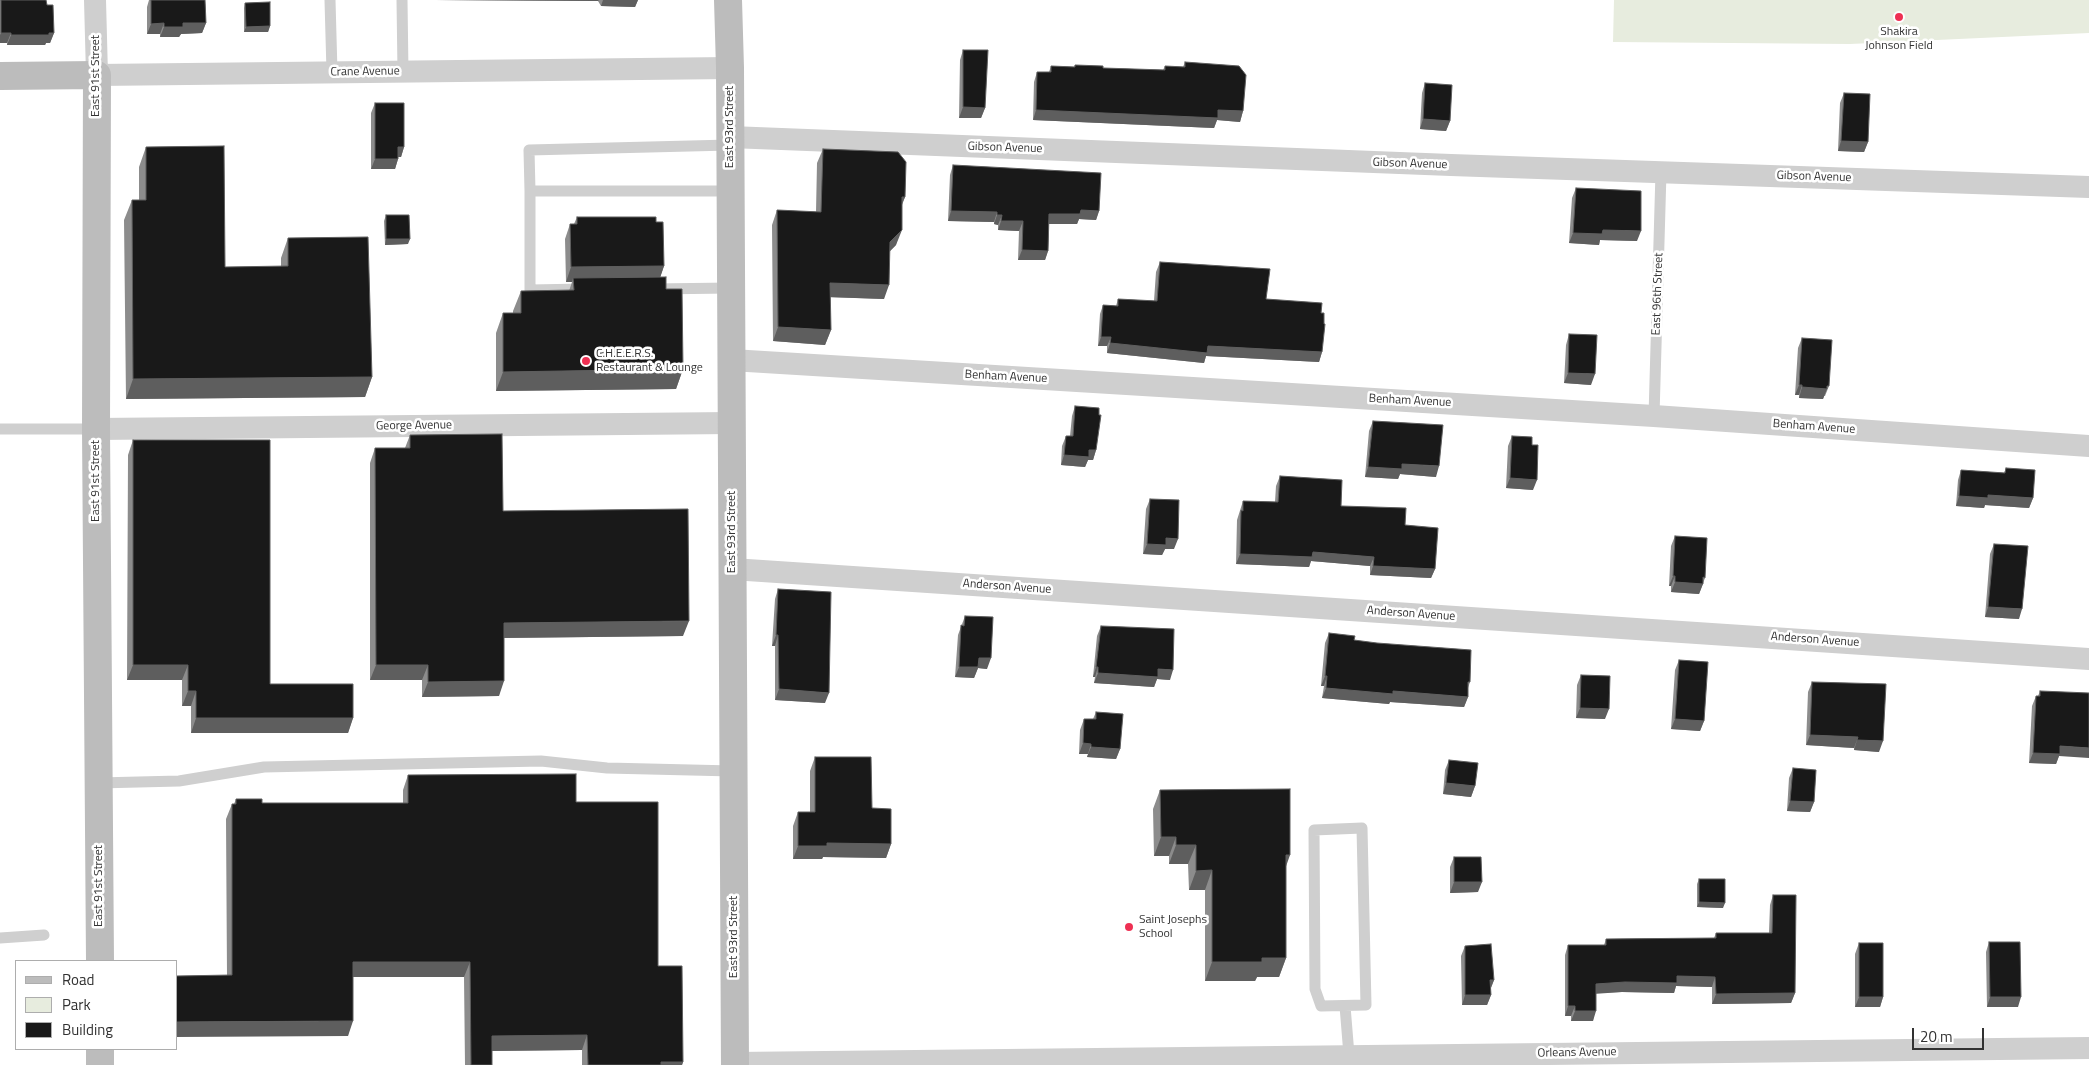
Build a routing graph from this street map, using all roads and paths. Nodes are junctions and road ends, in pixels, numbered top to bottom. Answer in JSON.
{"nodes":[{"id":1,"x":95,"y":0,"type":"edge"},
{"id":2,"x":330,"y":0,"type":"edge"},
{"id":3,"x":402,"y":0,"type":"edge"},
{"id":4,"x":728,"y":0,"type":"edge"},
{"id":5,"x":730,"y":68,"type":"junction"},
{"id":6,"x":332,"y":72,"type":"junction"},
{"id":7,"x":403,"y":72,"type":"junction"},
{"id":8,"x":97,"y":75,"type":"junction"},
{"id":9,"x":0,"y":76,"type":"edge"},
{"id":10,"x":730,"y":141,"type":"junction"},
{"id":11,"x":1661,"y":172,"type":"junction"},
{"id":12,"x":2089,"y":186,"type":"edge"},
{"id":13,"x":530,"y":191,"type":"junction"},
{"id":14,"x":730,"y":191,"type":"junction"},
{"id":15,"x":731,"y":288,"type":"junction"},
{"id":16,"x":596,"y":289,"type":"edge"},
{"id":17,"x":644,"y":289,"type":"edge"},
{"id":18,"x":731,"y":360,"type":"junction"},
{"id":19,"x":1654,"y":416,"type":"junction"},
{"id":20,"x":732,"y":423,"type":"junction"},
{"id":21,"x":0,"y":429,"type":"edge"},
{"id":22,"x":96,"y":429,"type":"junction"},
{"id":23,"x":2089,"y":446,"type":"edge"},
{"id":24,"x":732,"y":569,"type":"junction"},
{"id":25,"x":2089,"y":659,"type":"edge"},
{"id":26,"x":733,"y":771,"type":"junction"},
{"id":27,"x":98,"y":783,"type":"junction"},
{"id":28,"x":44,"y":935,"type":"dead end"},
{"id":29,"x":0,"y":938,"type":"edge"},
{"id":30,"x":100,"y":960,"type":"edge"},
{"id":31,"x":1345,"y":1006,"type":"junction"},
{"id":32,"x":2089,"y":1048,"type":"edge"},
{"id":33,"x":100,"y":1050,"type":"edge"},
{"id":34,"x":1349,"y":1056,"type":"junction"},
{"id":35,"x":876,"y":1063,"type":"edge"},
{"id":36,"x":735,"y":1064,"type":"edge"},
{"id":37,"x":100,"y":1065,"type":"edge"}],
"edges":[{"from":1,"to":8,"type":"street","name":"East 91st Street"},
{"from":2,"to":6,"type":"lane"},
{"from":3,"to":7,"type":"lane"},
{"from":4,"to":5,"type":"main road","name":"East 93rd Street"},
{"from":5,"to":7,"type":"street","name":"Crane Avenue"},
{"from":5,"to":10,"type":"main road","name":"East 93rd Street"},
{"from":6,"to":7,"type":"street","name":"Crane Avenue"},
{"from":6,"to":8,"type":"street","name":"Crane Avenue"},
{"from":8,"to":9,"type":"main road","name":"Crane Avenue"},
{"from":8,"to":22,"type":"main road","name":"East 91st Street"},
{"from":10,"to":11,"type":"street","name":"Gibson Avenue"},
{"from":10,"to":13,"type":"lane"},
{"from":10,"to":14,"type":"main road","name":"East 93rd Street"},
{"from":11,"to":12,"type":"street","name":"Gibson Avenue"},
{"from":11,"to":19,"type":"lane","name":"East 96th Street"},
{"from":13,"to":14,"type":"lane"},
{"from":13,"to":16,"type":"lane"},
{"from":14,"to":15,"type":"main road","name":"East 93rd Street"},
{"from":15,"to":17,"type":"lane"},
{"from":15,"to":18,"type":"main road","name":"East 93rd Street"},
{"from":18,"to":19,"type":"street","name":"Benham Avenue"},
{"from":18,"to":20,"type":"main road","name":"East 93rd Street"},
{"from":19,"to":23,"type":"street","name":"Benham Avenue"},
{"from":20,"to":22,"type":"street","name":"George Avenue"},
{"from":20,"to":24,"type":"main road","name":"East 93rd Street"},
{"from":21,"to":22,"type":"lane"},
{"from":22,"to":27,"type":"main road","name":"East 91st Street"},
{"from":24,"to":25,"type":"street","name":"Anderson Avenue"},
{"from":24,"to":26,"type":"main road","name":"East 93rd Street"},
{"from":26,"to":27,"type":"lane"},
{"from":26,"to":36,"type":"main road","name":"East 93rd Street"},
{"from":27,"to":30,"type":"main road","name":"East 91st Street"},
{"from":28,"to":29,"type":"lane"},
{"from":31,"to":31,"type":"lane"},
{"from":31,"to":34,"type":"lane"},
{"from":32,"to":34,"type":"street","name":"Orleans Avenue"},
{"from":33,"to":37,"type":"main road"},
{"from":34,"to":35,"type":"street","name":"Orleans Avenue"},
{"from":35,"to":36,"type":"street","name":"Orleans Avenue"}]}
